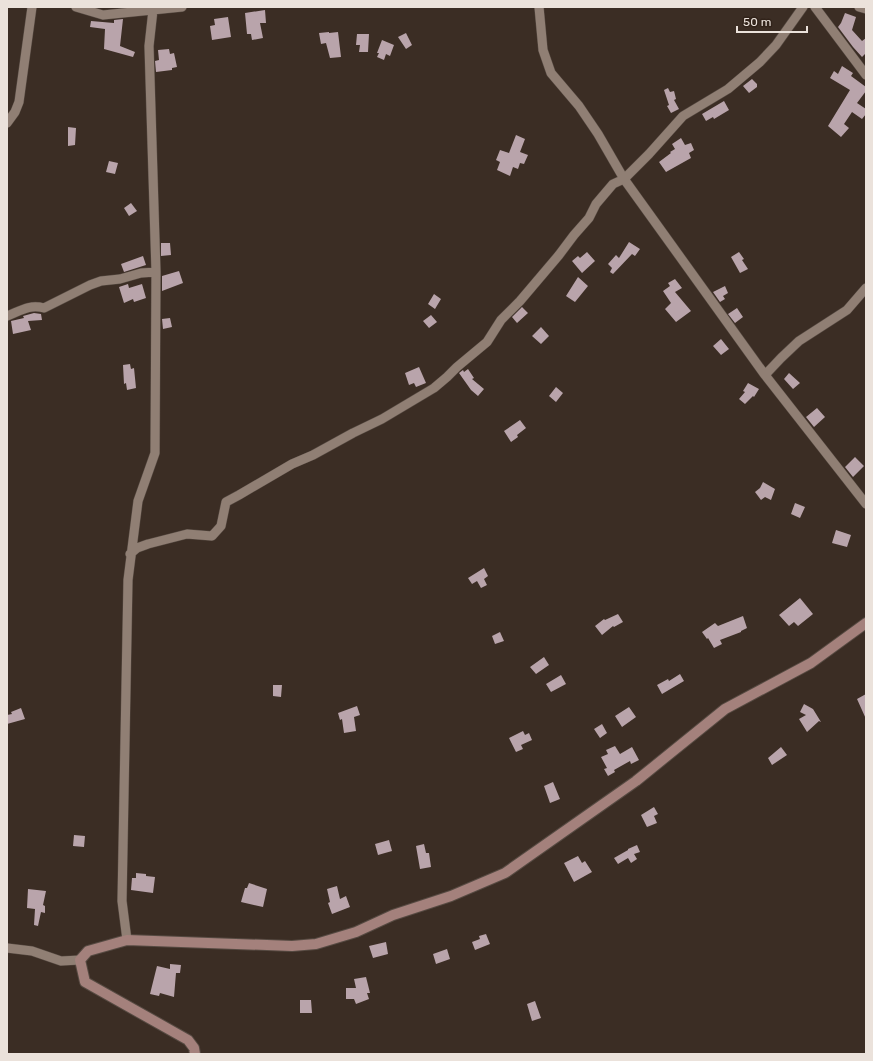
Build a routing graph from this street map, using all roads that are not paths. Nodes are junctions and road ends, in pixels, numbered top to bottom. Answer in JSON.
{"nodes":[{"id":1,"x":32,"y":7,"type":"edge"},
{"id":2,"x":76,"y":7,"type":"edge"},
{"id":3,"x":182,"y":7,"type":"edge"},
{"id":4,"x":539,"y":7,"type":"edge"},
{"id":5,"x":803,"y":7,"type":"edge"},
{"id":6,"x":815,"y":7,"type":"edge"},
{"id":7,"x":858,"y":7,"type":"edge"},
{"id":8,"x":866,"y":8,"type":"edge"},
{"id":9,"x":153,"y":10,"type":"junction"},
{"id":10,"x":866,"y":75,"type":"edge"},
{"id":11,"x":7,"y":123,"type":"edge"},
{"id":12,"x":624,"y":179,"type":"junction"},
{"id":13,"x":156,"y":272,"type":"junction"},
{"id":14,"x":866,"y":288,"type":"edge"},
{"id":15,"x":7,"y":316,"type":"edge"},
{"id":16,"x":765,"y":375,"type":"junction"},
{"id":17,"x":866,"y":504,"type":"edge"},
{"id":18,"x":130,"y":554,"type":"junction"},
{"id":19,"x":866,"y":622,"type":"edge"},
{"id":20,"x":127,"y":940,"type":"junction"},
{"id":21,"x":7,"y":948,"type":"edge"},
{"id":22,"x":80,"y":960,"type":"junction"},
{"id":23,"x":194,"y":1054,"type":"edge"}],
"edges":[{"from":1,"to":11,"type":"street"},
{"from":2,"to":9,"type":"street"},
{"from":3,"to":9,"type":"street"},
{"from":4,"to":12,"type":"street"},
{"from":5,"to":12,"type":"street"},
{"from":6,"to":10,"type":"street"},
{"from":7,"to":8,"type":"street"},
{"from":9,"to":13,"type":"street"},
{"from":12,"to":16,"type":"street"},
{"from":12,"to":18,"type":"street"},
{"from":13,"to":15,"type":"street"},
{"from":13,"to":18,"type":"street"},
{"from":14,"to":16,"type":"street"},
{"from":16,"to":17,"type":"street"},
{"from":18,"to":20,"type":"street"},
{"from":19,"to":20,"type":"main road"},
{"from":20,"to":22,"type":"main road"},
{"from":21,"to":22,"type":"street"},
{"from":22,"to":23,"type":"main road"}]}
